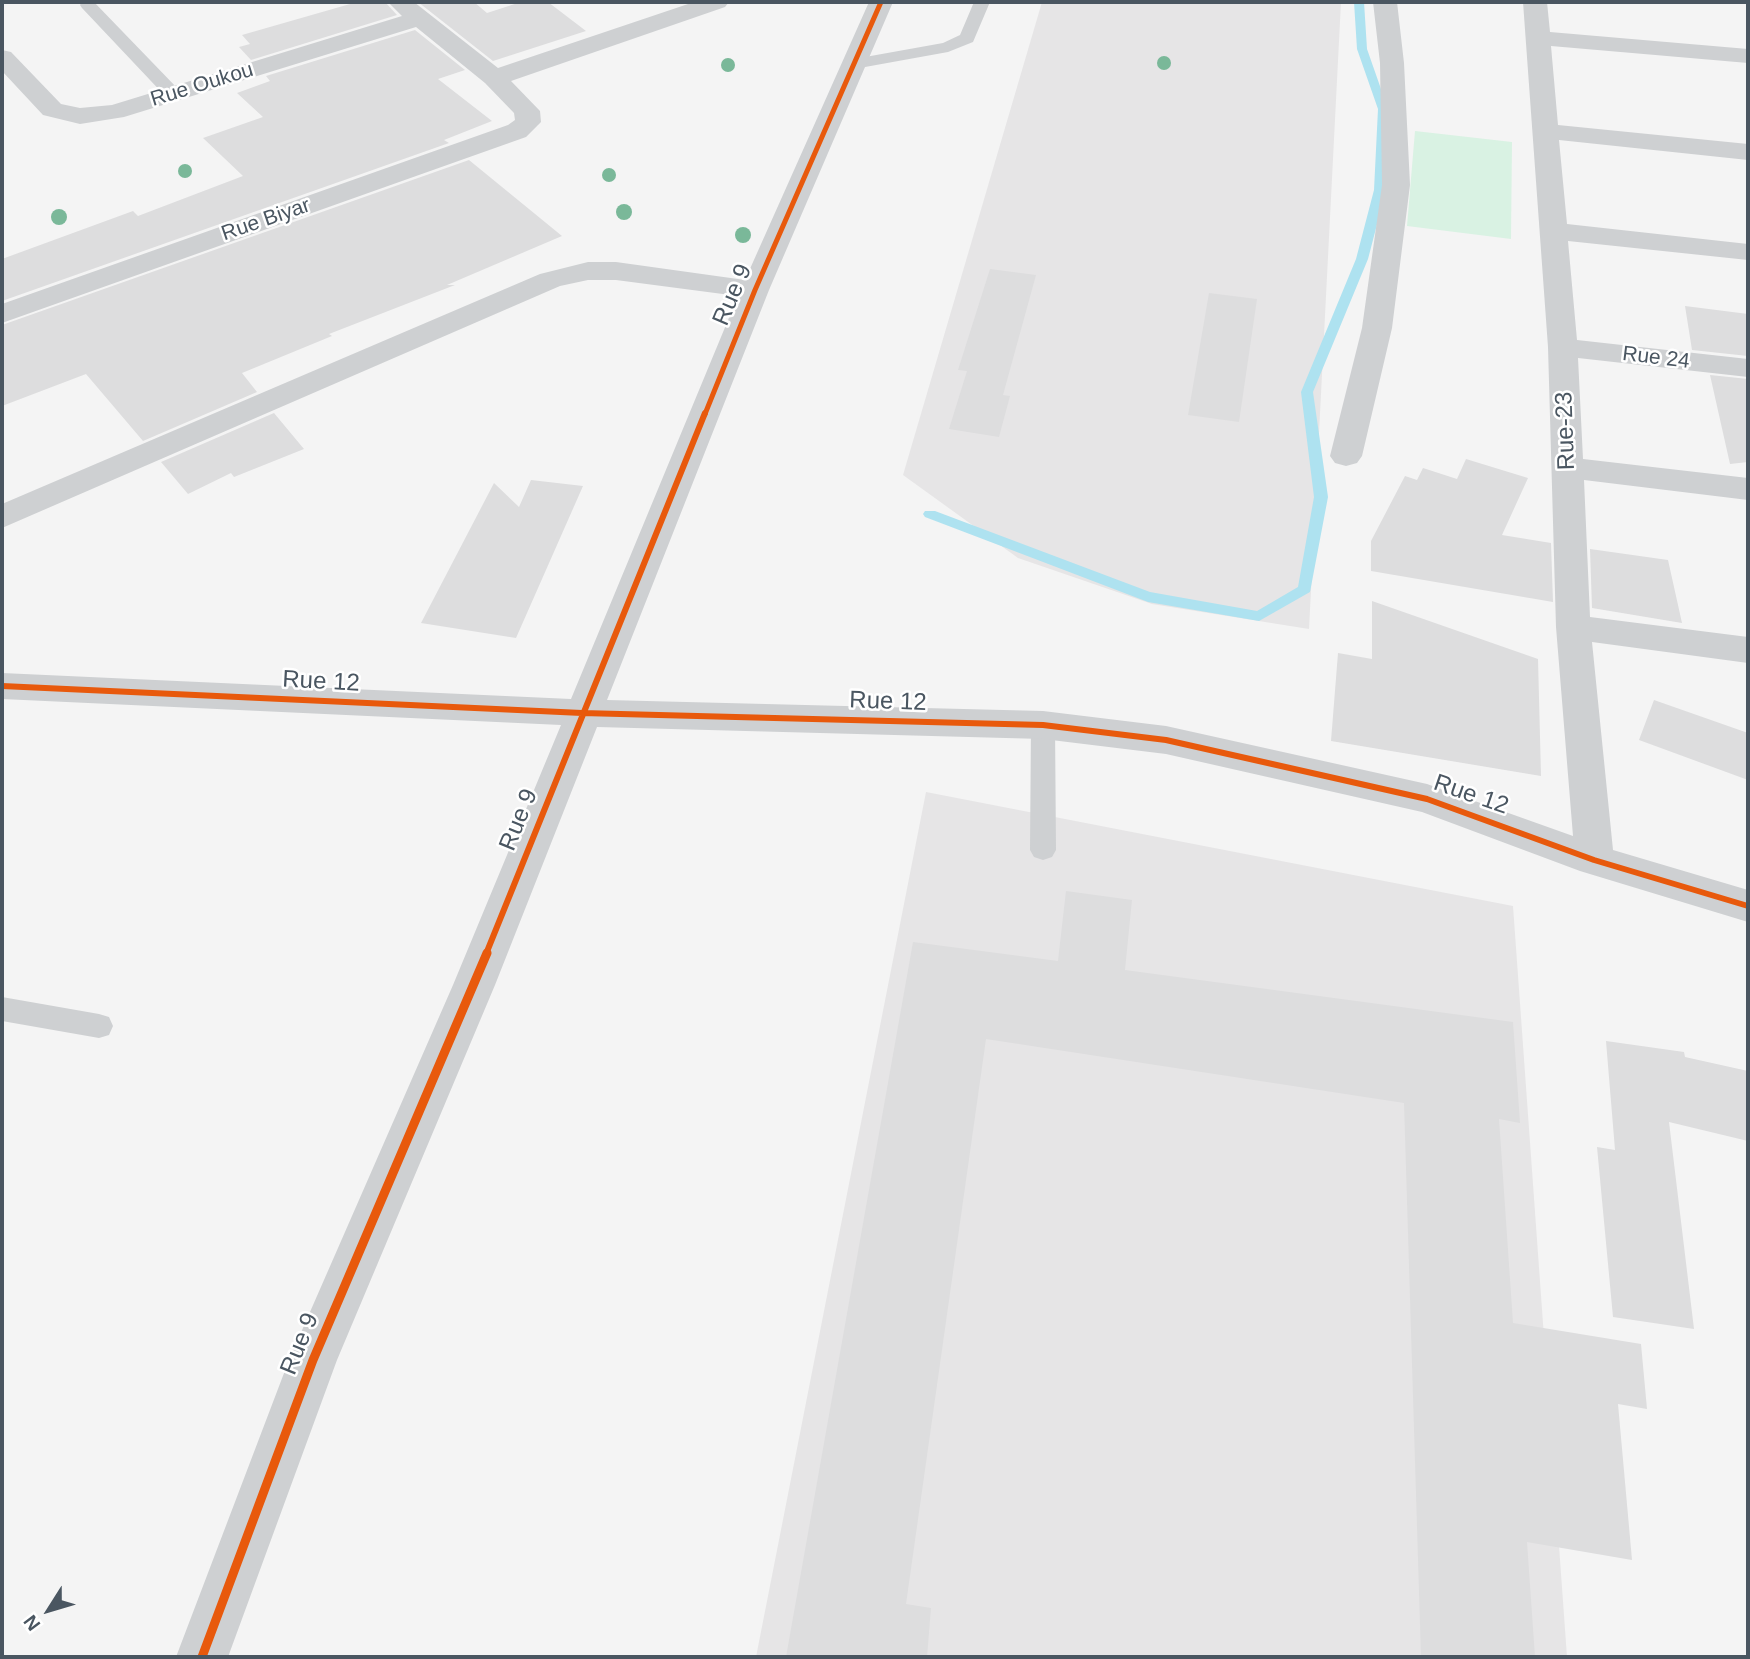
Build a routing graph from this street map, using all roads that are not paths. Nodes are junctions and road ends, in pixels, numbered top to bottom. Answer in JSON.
{"nodes":[{"id":1,"x":400,"y":2,"type":"edge"},
{"id":2,"x":717,"y":2,"type":"edge"},
{"id":3,"x":881,"y":2,"type":"edge"},
{"id":4,"x":982,"y":2,"type":"edge"},
{"id":5,"x":1385,"y":2,"type":"edge"},
{"id":6,"x":1535,"y":2,"type":"edge"},
{"id":7,"x":88,"y":5,"type":"dead end"},
{"id":8,"x":420,"y":18,"type":"junction"},
{"id":9,"x":1538,"y":38,"type":"junction"},
{"id":10,"x":1748,"y":56,"type":"edge"},
{"id":11,"x":2,"y":57,"type":"edge"},
{"id":12,"x":854,"y":64,"type":"junction"},
{"id":13,"x":494,"y":78,"type":"junction"},
{"id":14,"x":173,"y":94,"type":"junction"},
{"id":15,"x":1544,"y":131,"type":"junction"},
{"id":16,"x":1748,"y":152,"type":"edge"},
{"id":17,"x":1552,"y":231,"type":"junction"},
{"id":18,"x":1748,"y":252,"type":"edge"},
{"id":19,"x":755,"y":290,"type":"junction"},
{"id":20,"x":2,"y":314,"type":"edge"},
{"id":21,"x":1563,"y":347,"type":"junction"},
{"id":22,"x":1748,"y":368,"type":"edge"},
{"id":23,"x":1346,"y":456,"type":"dead end"},
{"id":24,"x":1568,"y":468,"type":"junction"},
{"id":25,"x":1748,"y":489,"type":"edge"},
{"id":26,"x":2,"y":517,"type":"edge"},
{"id":27,"x":1573,"y":627,"type":"junction"},
{"id":28,"x":1748,"y":650,"type":"edge"},
{"id":29,"x":2,"y":686,"type":"edge"},
{"id":30,"x":582,"y":713,"type":"junction"},
{"id":31,"x":1043,"y":725,"type":"junction"},
{"id":32,"x":1043,"y":850,"type":"dead end"},
{"id":33,"x":1594,"y":860,"type":"junction"},
{"id":34,"x":1748,"y":906,"type":"edge"},
{"id":35,"x":2,"y":1009,"type":"edge"},
{"id":36,"x":99,"y":1026,"type":"dead end"},
{"id":37,"x":202,"y":1657,"type":"edge"}],
"edges":[{"from":1,"to":8,"type":"street"},
{"from":2,"to":13,"type":"street"},
{"from":3,"to":12,"type":"street","name":"Rue 9"},
{"from":4,"to":12,"type":"lane"},
{"from":5,"to":23,"type":"street"},
{"from":6,"to":9,"type":"street","name":"Rue-23"},
{"from":7,"to":14,"type":"lane"},
{"from":8,"to":13,"type":"street"},
{"from":8,"to":14,"type":"street","name":"Rue Oukou"},
{"from":9,"to":10,"type":"street"},
{"from":9,"to":15,"type":"street","name":"Rue-23"},
{"from":11,"to":14,"type":"street","name":"Rue Oukou"},
{"from":12,"to":19,"type":"street","name":"Rue 9"},
{"from":13,"to":20,"type":"street","name":"Rue Biyar"},
{"from":15,"to":16,"type":"street"},
{"from":15,"to":17,"type":"street","name":"Rue-23"},
{"from":17,"to":18,"type":"street"},
{"from":17,"to":21,"type":"street","name":"Rue-23"},
{"from":19,"to":26,"type":"street"},
{"from":19,"to":30,"type":"street","name":"Rue 9"},
{"from":21,"to":22,"type":"street","name":"Rue 24"},
{"from":21,"to":24,"type":"street","name":"Rue-23"},
{"from":24,"to":25,"type":"street"},
{"from":24,"to":27,"type":"street","name":"Rue-23"},
{"from":27,"to":28,"type":"street"},
{"from":27,"to":33,"type":"street","name":"Rue-23"},
{"from":29,"to":30,"type":"street","name":"Rue 12"},
{"from":30,"to":31,"type":"street","name":"Rue 12"},
{"from":30,"to":37,"type":"street","name":"Rue 9"},
{"from":31,"to":32,"type":"lane"},
{"from":31,"to":33,"type":"street","name":"Rue 12"},
{"from":33,"to":34,"type":"street","name":"Rue 12"},
{"from":35,"to":36,"type":"lane"}]}
